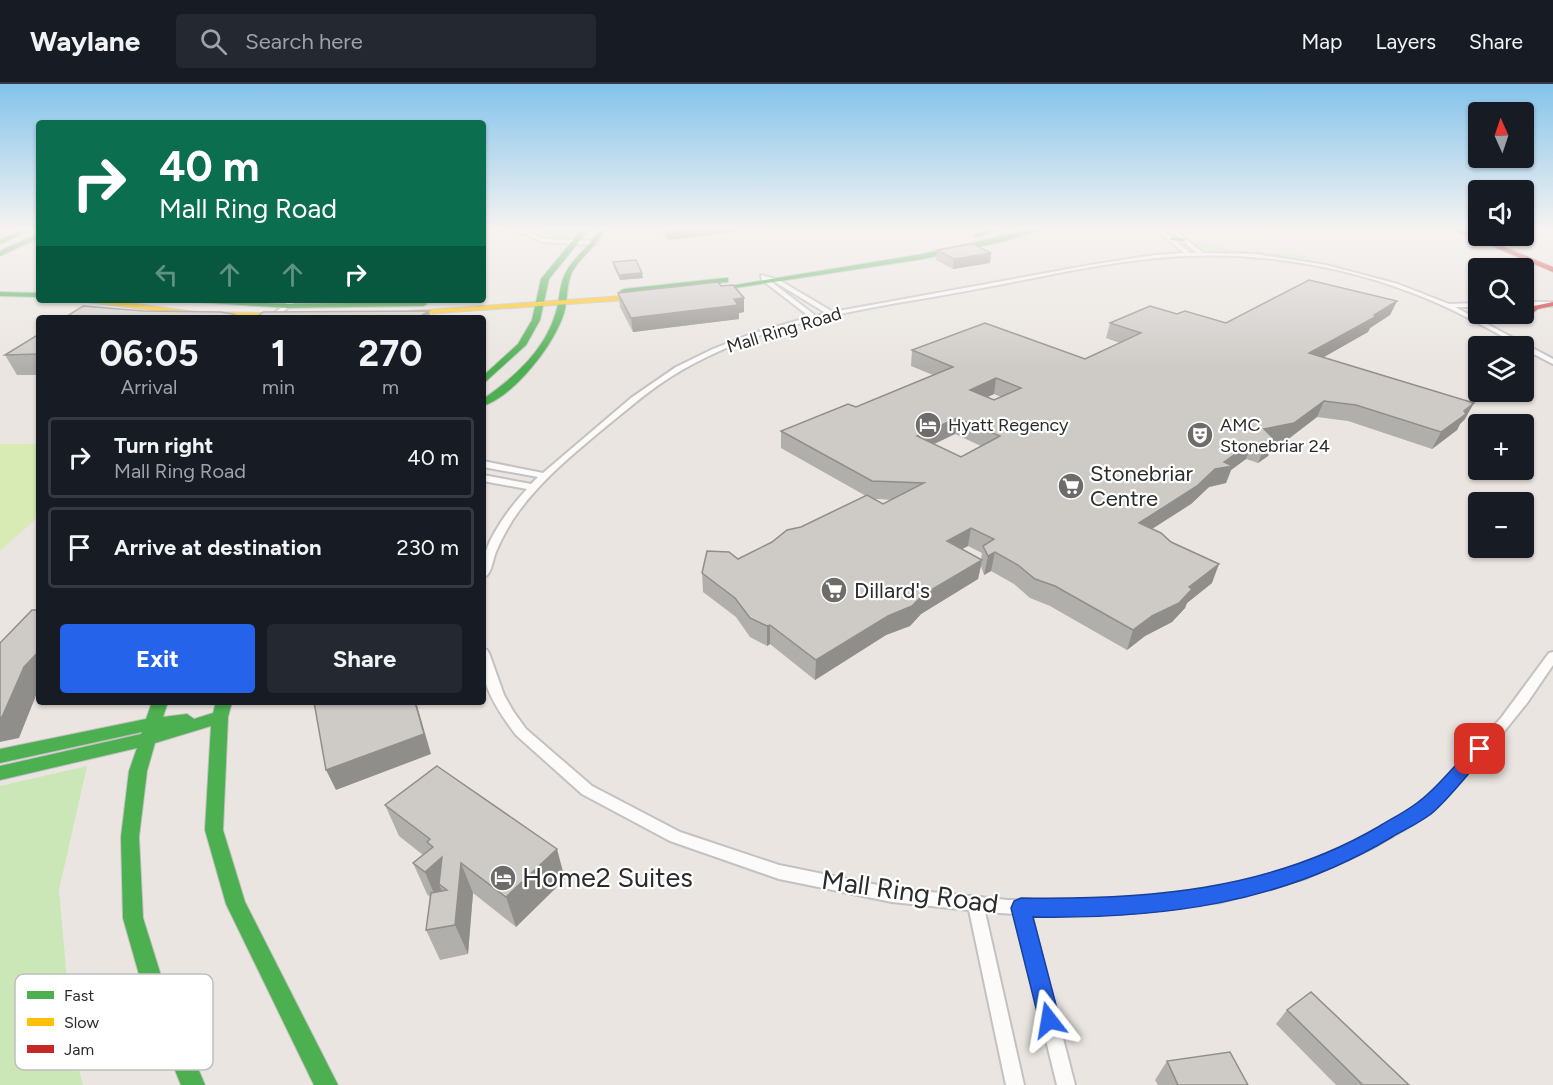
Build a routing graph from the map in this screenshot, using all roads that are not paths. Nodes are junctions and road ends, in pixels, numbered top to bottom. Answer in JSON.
{"nodes":[{"id":1,"x":549,"y":275,"type":"edge"},
{"id":2,"x":568,"y":275,"type":"edge"},
{"id":3,"x":796,"y":275,"type":"edge"},
{"id":4,"x":1045,"y":275,"type":"edge"},
{"id":5,"x":1355,"y":275,"type":"edge"},
{"id":6,"x":769,"y":280,"type":"junction"},
{"id":7,"x":36,"y":285,"type":"edge"},
{"id":8,"x":0,"y":286,"type":"edge"},
{"id":9,"x":0,"y":294,"type":"edge"},
{"id":10,"x":36,"y":295,"type":"edge"},
{"id":11,"x":563,"y":300,"type":"junction"},
{"id":12,"x":486,"y":302,"type":"edge"},
{"id":13,"x":539,"y":302,"type":"junction"},
{"id":14,"x":114,"y":303,"type":"edge"},
{"id":15,"x":291,"y":303,"type":"edge"},
{"id":16,"x":428,"y":303,"type":"joint"},
{"id":17,"x":1553,"y":304,"type":"edge"},
{"id":18,"x":1448,"y":305,"type":"junction"},
{"id":19,"x":1468,"y":305,"type":"edge"},
{"id":20,"x":1534,"y":307,"type":"edge"},
{"id":21,"x":1534,"y":308,"type":"edge"},
{"id":22,"x":1553,"y":309,"type":"edge"},
{"id":23,"x":1459,"y":311,"type":"junction"},
{"id":24,"x":1468,"y":311,"type":"edge"},
{"id":25,"x":832,"y":314,"type":"junction"},
{"id":26,"x":275,"y":315,"type":"junction"},
{"id":27,"x":816,"y":318,"type":"junction"},
{"id":28,"x":1553,"y":362,"type":"edge"},
{"id":29,"x":486,"y":378,"type":"edge"},
{"id":30,"x":486,"y":401,"type":"edge"},
{"id":31,"x":486,"y":465,"type":"edge"},
{"id":32,"x":543,"y":475,"type":"junction"},
{"id":33,"x":486,"y":479,"type":"edge"},
{"id":34,"x":531,"y":487,"type":"junction"},
{"id":35,"x":486,"y":566,"type":"edge"},
{"id":36,"x":1553,"y":656,"type":"edge"},
{"id":37,"x":486,"y":662,"type":"edge"},
{"id":38,"x":159,"y":705,"type":"edge"},
{"id":39,"x":223,"y":705,"type":"edge"},
{"id":40,"x":220,"y":717,"type":"junction"},
{"id":41,"x":152,"y":724,"type":"junction"},
{"id":42,"x":148,"y":739,"type":"junction"},
{"id":43,"x":0,"y":756,"type":"edge"},
{"id":44,"x":0,"y":773,"type":"edge"},
{"id":45,"x":976,"y":905,"type":"junction"},
{"id":46,"x":1021,"y":908,"type":"junction"},
{"id":47,"x":150,"y":974,"type":"edge"},
{"id":48,"x":187,"y":1070,"type":"edge"},
{"id":49,"x":193,"y":1085,"type":"edge"},
{"id":50,"x":326,"y":1085,"type":"edge"},
{"id":51,"x":1015,"y":1085,"type":"edge"},
{"id":52,"x":1066,"y":1085,"type":"edge"}],
"edges":[{"from":1,"to":13,"type":"main road"},
{"from":2,"to":11,"type":"main road"},
{"from":3,"to":6,"type":"main road"},
{"from":4,"to":25,"type":"street","name":"Mall Ring Road"},
{"from":5,"to":18,"type":"street","name":"Mall Ring Road"},
{"from":6,"to":11,"type":"main road"},
{"from":6,"to":25,"type":"street"},
{"from":6,"to":27,"type":"street"},
{"from":7,"to":8,"type":"main road"},
{"from":9,"to":10,"type":"main road"},
{"from":11,"to":13,"type":"main road"},
{"from":11,"to":30,"type":"main road"},
{"from":12,"to":13,"type":"main road"},
{"from":13,"to":26,"type":"main road"},
{"from":13,"to":29,"type":"main road"},
{"from":14,"to":26,"type":"main road"},
{"from":15,"to":16,"type":"main road"},
{"from":15,"to":26,"type":"street"},
{"from":16,"to":26,"type":"main road"},
{"from":17,"to":20,"type":"main road"},
{"from":18,"to":19,"type":"street"},
{"from":18,"to":23,"type":"street","name":"Mall Ring Road"},
{"from":21,"to":22,"type":"street"},
{"from":23,"to":24,"type":"street"},
{"from":23,"to":28,"type":"street","name":"Mall Ring Road"},
{"from":25,"to":27,"type":"street","name":"Mall Ring Road"},
{"from":27,"to":32,"type":"street","name":"Mall Ring Road"},
{"from":31,"to":32,"type":"street"},
{"from":32,"to":34,"type":"street","name":"Mall Ring Road"},
{"from":33,"to":34,"type":"street"},
{"from":34,"to":35,"type":"street","name":"Mall Ring Road"},
{"from":36,"to":46,"type":"street","name":"Mall Ring Road"},
{"from":37,"to":45,"type":"street","name":"Mall Ring Road"},
{"from":38,"to":41,"type":"main road"},
{"from":39,"to":40,"type":"main road"},
{"from":40,"to":41,"type":"main road"},
{"from":40,"to":42,"type":"main road"},
{"from":40,"to":50,"type":"main road"},
{"from":41,"to":42,"type":"main road"},
{"from":41,"to":43,"type":"main road"},
{"from":42,"to":44,"type":"main road"},
{"from":42,"to":47,"type":"main road"},
{"from":45,"to":46,"type":"street","name":"Mall Ring Road"},
{"from":45,"to":51,"type":"street"},
{"from":46,"to":52,"type":"street"},
{"from":48,"to":49,"type":"main road"}]}
